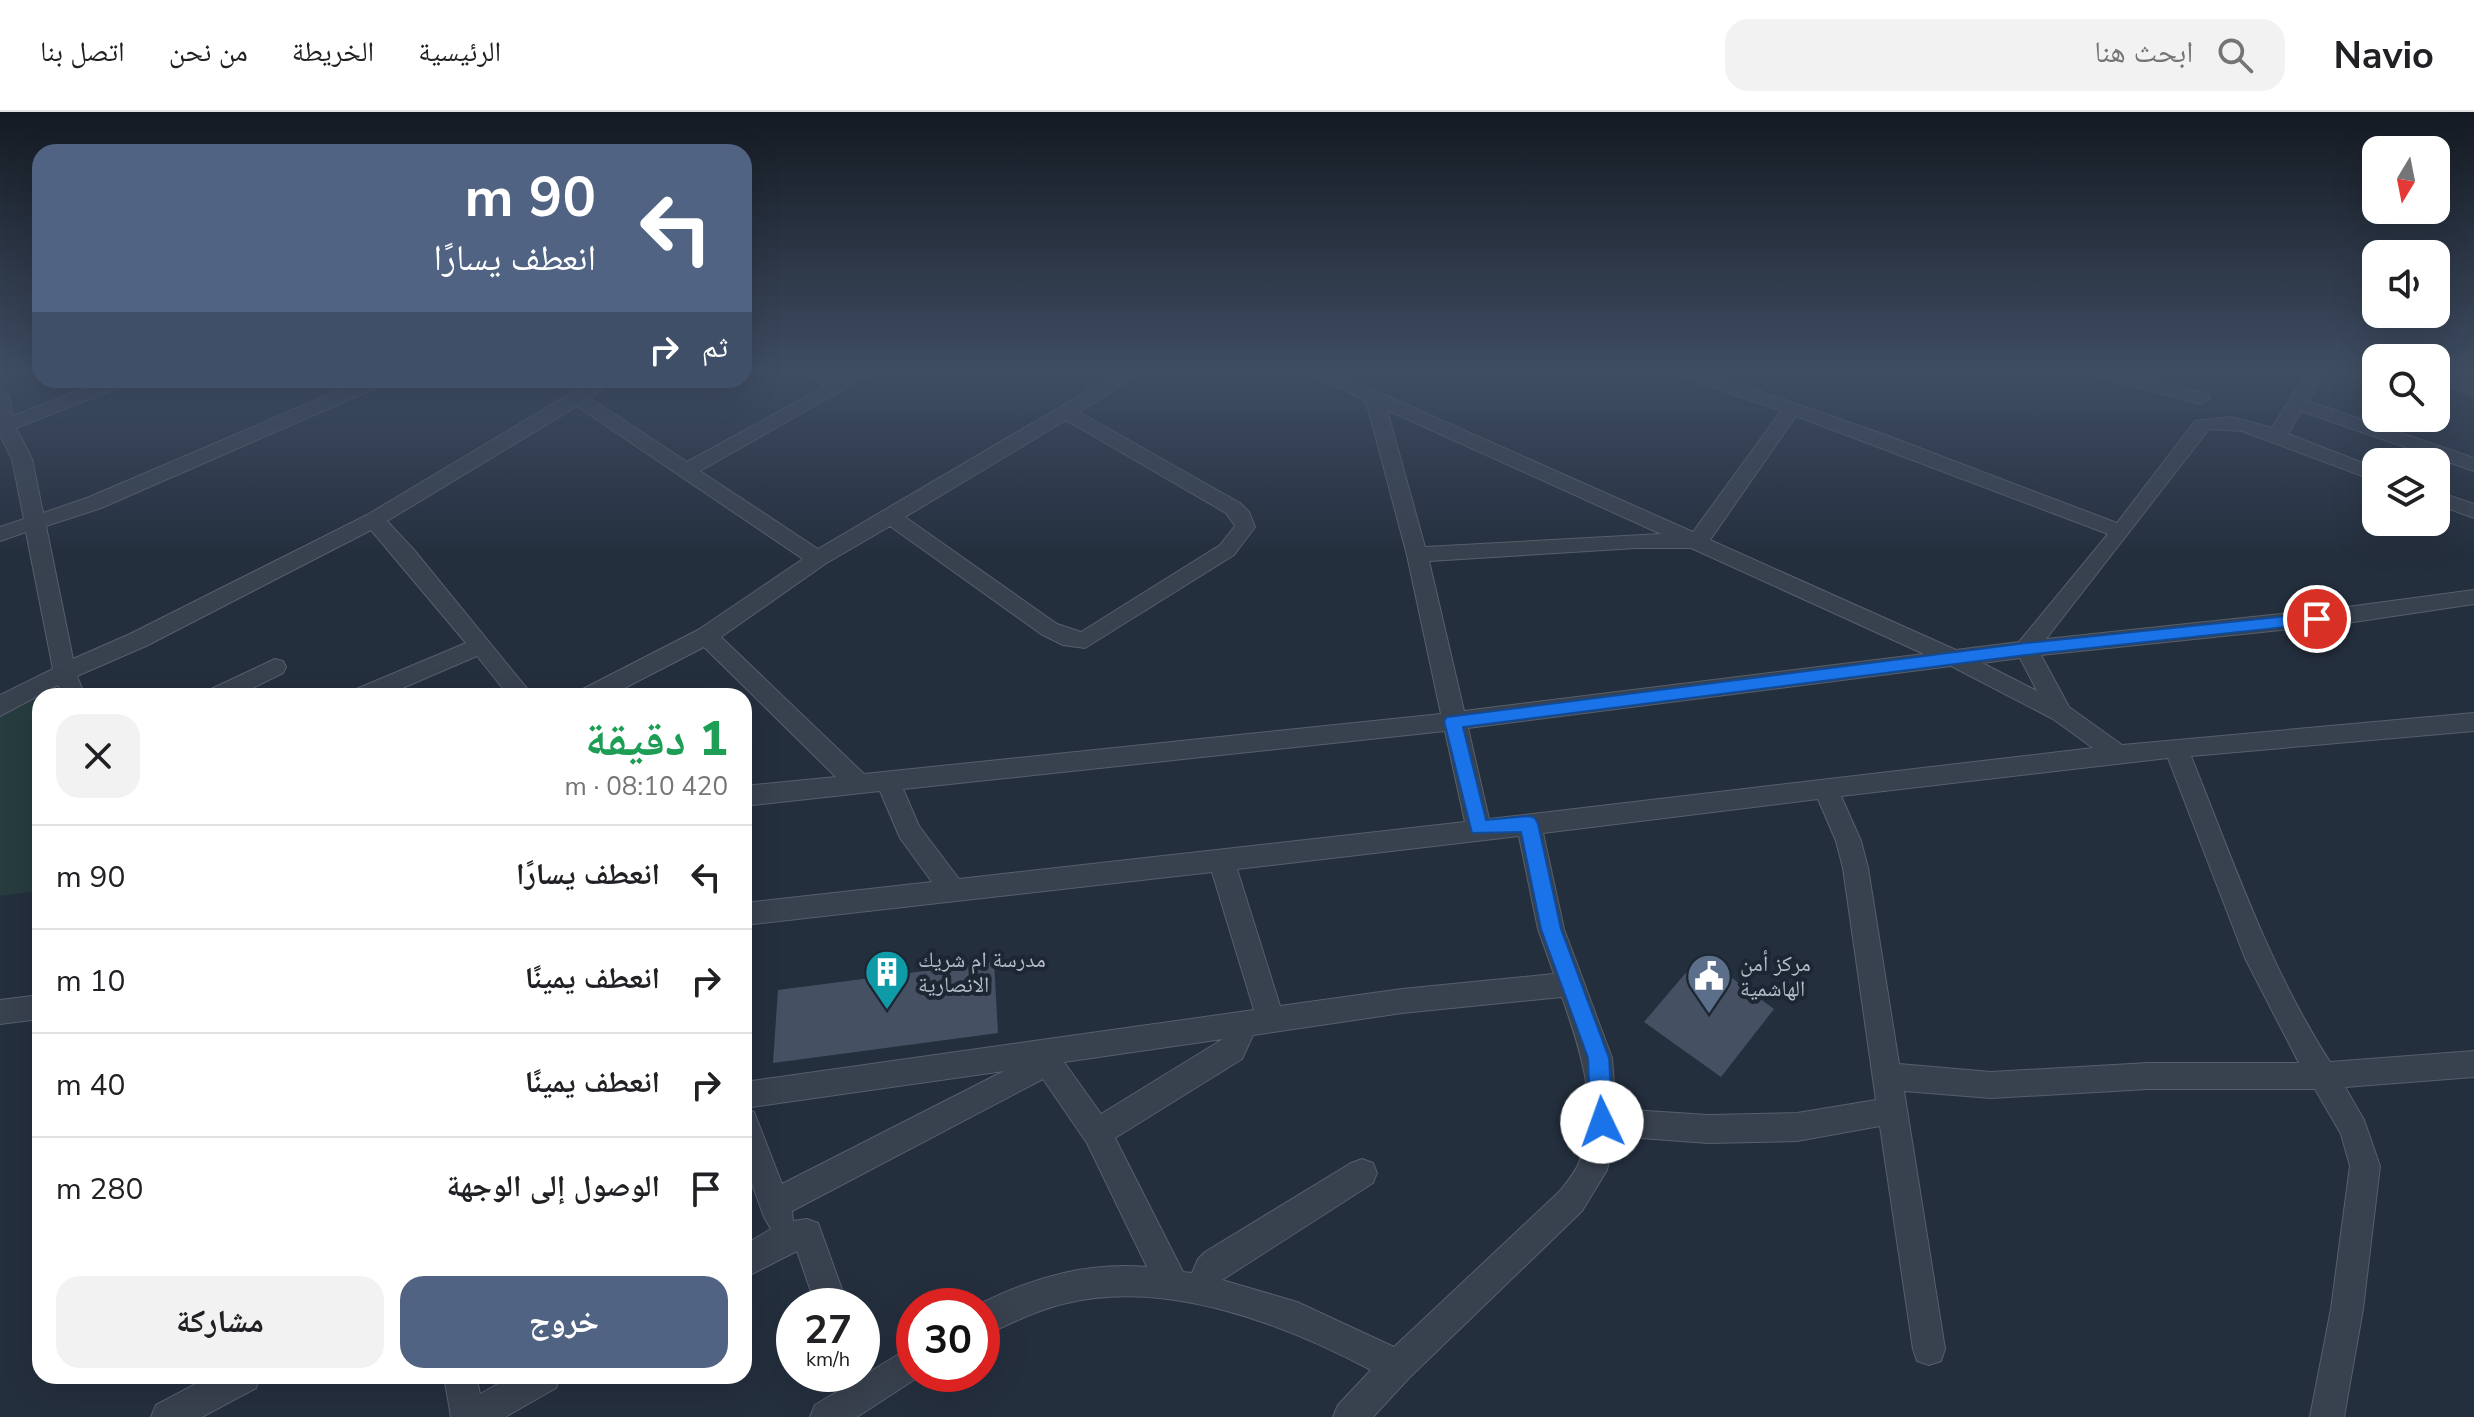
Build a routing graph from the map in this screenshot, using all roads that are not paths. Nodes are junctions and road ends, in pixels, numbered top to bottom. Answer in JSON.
{"nodes":[{"id":1,"x":9,"y":433,"type":"edge"},
{"id":2,"x":256,"y":433,"type":"edge"},
{"id":3,"x":517,"y":433,"type":"edge"},
{"id":4,"x":629,"y":433,"type":"edge"},
{"id":5,"x":754,"y":433,"type":"edge"},
{"id":6,"x":1030,"y":433,"type":"edge"},
{"id":7,"x":1102,"y":433,"type":"edge"},
{"id":8,"x":1384,"y":433,"type":"edge"},
{"id":9,"x":1455,"y":433,"type":"edge"},
{"id":10,"x":1775,"y":433,"type":"edge"},
{"id":11,"x":1860,"y":433,"type":"edge"},
{"id":12,"x":2196,"y":433,"type":"edge"},
{"id":13,"x":2267,"y":433,"type":"edge"},
{"id":14,"x":2279,"y":433,"type":"edge"},
{"id":15,"x":2381,"y":433,"type":"edge"},
{"id":16,"x":2277,"y":436,"type":"junction"},
{"id":17,"x":2474,"y":465,"type":"edge"},
{"id":18,"x":2362,"y":469,"type":"edge"},
{"id":19,"x":686,"y":471,"type":"junction"},
{"id":20,"x":2450,"y":502,"type":"edge"},
{"id":21,"x":2474,"y":511,"type":"edge"},
{"id":22,"x":890,"y":516,"type":"junction"},
{"id":23,"x":374,"y":520,"type":"junction"},
{"id":24,"x":36,"y":523,"type":"junction"},
{"id":25,"x":2121,"y":532,"type":"junction"},
{"id":26,"x":0,"y":534,"type":"edge"},
{"id":27,"x":1698,"y":541,"type":"junction"},
{"id":28,"x":1417,"y":555,"type":"junction"},
{"id":29,"x":818,"y":559,"type":"junction"},
{"id":30,"x":2474,"y":597,"type":"edge"},
{"id":31,"x":706,"y":636,"type":"junction"},
{"id":32,"x":480,"y":646,"type":"junction"},
{"id":33,"x":2026,"y":649,"type":"junction"},
{"id":34,"x":1956,"y":659,"type":"junction"},
{"id":35,"x":275,"y":667,"type":"dead end"},
{"id":36,"x":70,"y":685,"type":"edge"},
{"id":37,"x":48,"y":688,"type":"edge"},
{"id":38,"x":233,"y":688,"type":"edge"},
{"id":39,"x":381,"y":688,"type":"edge"},
{"id":40,"x":515,"y":688,"type":"edge"},
{"id":41,"x":605,"y":688,"type":"edge"},
{"id":42,"x":32,"y":690,"type":"edge"},
{"id":43,"x":11,"y":693,"type":"edge"},
{"id":44,"x":0,"y":707,"type":"edge"},
{"id":45,"x":2061,"y":713,"type":"junction"},
{"id":46,"x":1453,"y":721,"type":"junction"},
{"id":47,"x":2474,"y":722,"type":"edge"},
{"id":48,"x":2176,"y":748,"type":"junction"},
{"id":49,"x":2119,"y":755,"type":"junction"},
{"id":50,"x":887,"y":779,"type":"junction"},
{"id":51,"x":857,"y":782,"type":"junction"},
{"id":52,"x":1826,"y":790,"type":"junction"},
{"id":53,"x":752,"y":795,"type":"edge"},
{"id":54,"x":1529,"y":824,"type":"junction"},
{"id":55,"x":1479,"y":828,"type":"junction"},
{"id":56,"x":1221,"y":860,"type":"junction"},
{"id":57,"x":953,"y":891,"type":"junction"},
{"id":58,"x":752,"y":913,"type":"edge"},
{"id":59,"x":1572,"y":984,"type":"junction"},
{"id":60,"x":32,"y":1008,"type":"edge"},
{"id":61,"x":0,"y":1012,"type":"edge"},
{"id":62,"x":1271,"y":1021,"type":"junction"},
{"id":63,"x":1234,"y":1025,"type":"junction"},
{"id":64,"x":1046,"y":1058,"type":"junction"},
{"id":65,"x":2474,"y":1064,"type":"edge"},
{"id":66,"x":1886,"y":1076,"type":"junction"},
{"id":67,"x":2323,"y":1076,"type":"junction"},
{"id":68,"x":752,"y":1094,"type":"edge"},
{"id":69,"x":1892,"y":1111,"type":"junction"},
{"id":70,"x":1602,"y":1122,"type":"junction"},
{"id":71,"x":1097,"y":1133,"type":"junction"},
{"id":72,"x":752,"y":1144,"type":"edge"},
{"id":73,"x":1362,"y":1173,"type":"dead end"},
{"id":74,"x":774,"y":1204,"type":"junction"},
{"id":75,"x":787,"y":1237,"type":"junction"},
{"id":76,"x":752,"y":1257,"type":"edge"},
{"id":77,"x":826,"y":1288,"type":"edge"},
{"id":78,"x":1187,"y":1288,"type":"junction"},
{"id":79,"x":1000,"y":1312,"type":"edge"},
{"id":80,"x":1929,"y":1349,"type":"dead end"},
{"id":81,"x":1397,"y":1366,"type":"junction"},
{"id":82,"x":229,"y":1384,"type":"edge"},
{"id":83,"x":462,"y":1384,"type":"edge"},
{"id":84,"x":530,"y":1384,"type":"edge"},
{"id":85,"x":851,"y":1392,"type":"edge"},
{"id":86,"x":168,"y":1417,"type":"edge"},
{"id":87,"x":470,"y":1417,"type":"edge"},
{"id":88,"x":827,"y":1417,"type":"edge"},
{"id":89,"x":1350,"y":1417,"type":"edge"},
{"id":90,"x":2327,"y":1417,"type":"edge"}],
"edges":[{"from":1,"to":24,"type":"street"},
{"from":2,"to":24,"type":"street"},
{"from":3,"to":23,"type":"street"},
{"from":4,"to":19,"type":"street"},
{"from":5,"to":19,"type":"street"},
{"from":6,"to":22,"type":"street"},
{"from":7,"to":22,"type":"street"},
{"from":8,"to":28,"type":"street"},
{"from":9,"to":27,"type":"street"},
{"from":10,"to":27,"type":"street"},
{"from":11,"to":25,"type":"street"},
{"from":12,"to":25,"type":"street"},
{"from":13,"to":16,"type":"street"},
{"from":14,"to":16,"type":"street"},
{"from":15,"to":17,"type":"street"},
{"from":16,"to":18,"type":"street"},
{"from":19,"to":29,"type":"street"},
{"from":20,"to":21,"type":"street"},
{"from":22,"to":29,"type":"street"},
{"from":23,"to":32,"type":"street"},
{"from":23,"to":36,"type":"street"},
{"from":24,"to":26,"type":"street"},
{"from":24,"to":36,"type":"street"},
{"from":25,"to":33,"type":"street"},
{"from":27,"to":28,"type":"street"},
{"from":27,"to":34,"type":"street"},
{"from":28,"to":46,"type":"street"},
{"from":29,"to":31,"type":"street"},
{"from":30,"to":33,"type":"street"},
{"from":31,"to":41,"type":"street"},
{"from":31,"to":51,"type":"street"},
{"from":32,"to":39,"type":"street"},
{"from":32,"to":40,"type":"street"},
{"from":33,"to":34,"type":"street"},
{"from":33,"to":45,"type":"street"},
{"from":34,"to":45,"type":"street"},
{"from":34,"to":46,"type":"street"},
{"from":35,"to":38,"type":"street"},
{"from":36,"to":37,"type":"street"},
{"from":42,"to":43,"type":"street"},
{"from":43,"to":44,"type":"street"},
{"from":45,"to":49,"type":"street"},
{"from":46,"to":50,"type":"street"},
{"from":46,"to":55,"type":"street"},
{"from":47,"to":48,"type":"street"},
{"from":48,"to":49,"type":"street"},
{"from":48,"to":67,"type":"street"},
{"from":49,"to":52,"type":"street"},
{"from":50,"to":51,"type":"street"},
{"from":50,"to":57,"type":"street"},
{"from":51,"to":53,"type":"street"},
{"from":52,"to":54,"type":"street"},
{"from":52,"to":66,"type":"street"},
{"from":54,"to":55,"type":"street"},
{"from":54,"to":59,"type":"street"},
{"from":55,"to":56,"type":"street"},
{"from":56,"to":57,"type":"street"},
{"from":56,"to":62,"type":"street"},
{"from":57,"to":58,"type":"street"},
{"from":59,"to":62,"type":"street"},
{"from":59,"to":70,"type":"street"},
{"from":60,"to":61,"type":"street"},
{"from":62,"to":63,"type":"street"},
{"from":63,"to":64,"type":"street"},
{"from":63,"to":71,"type":"street"},
{"from":64,"to":68,"type":"street"},
{"from":64,"to":71,"type":"street"},
{"from":64,"to":74,"type":"street"},
{"from":65,"to":67,"type":"street"},
{"from":66,"to":67,"type":"street"},
{"from":66,"to":69,"type":"street"},
{"from":67,"to":90,"type":"street"},
{"from":69,"to":70,"type":"street"},
{"from":69,"to":80,"type":"street"},
{"from":70,"to":81,"type":"street"},
{"from":71,"to":78,"type":"street"},
{"from":72,"to":74,"type":"street"},
{"from":73,"to":78,"type":"street"},
{"from":74,"to":75,"type":"street"},
{"from":75,"to":76,"type":"street"},
{"from":75,"to":77,"type":"street"},
{"from":78,"to":79,"type":"street"},
{"from":78,"to":81,"type":"street"},
{"from":81,"to":89,"type":"street"},
{"from":82,"to":86,"type":"street"},
{"from":83,"to":87,"type":"street"},
{"from":84,"to":87,"type":"street"},
{"from":85,"to":88,"type":"street"}]}
